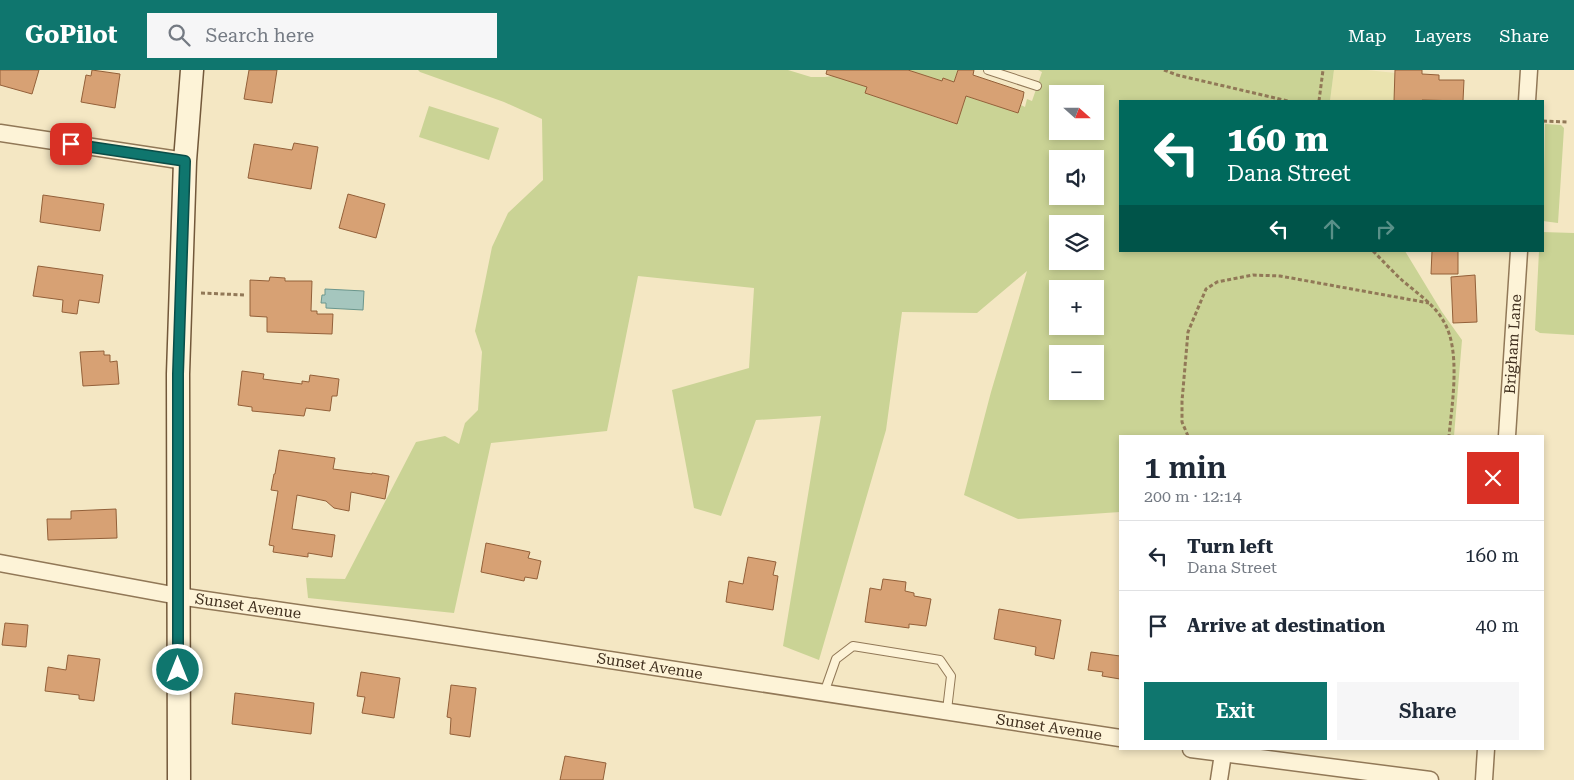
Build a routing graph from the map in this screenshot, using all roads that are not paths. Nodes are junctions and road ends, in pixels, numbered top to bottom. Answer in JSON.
{"nodes":[{"id":1,"x":192,"y":70,"type":"edge"},
{"id":2,"x":988,"y":70,"type":"edge"},
{"id":3,"x":1529,"y":70,"type":"edge"},
{"id":4,"x":1037,"y":86,"type":"dead end"},
{"id":5,"x":1527,"y":100,"type":"edge"},
{"id":6,"x":0,"y":133,"type":"edge"},
{"id":7,"x":185,"y":161,"type":"junction"},
{"id":8,"x":1519,"y":252,"type":"edge"},
{"id":9,"x":1508,"y":435,"type":"edge"},
{"id":10,"x":0,"y":563,"type":"edge"},
{"id":11,"x":178,"y":596,"type":"junction"},
{"id":12,"x":824,"y":693,"type":"junction"},
{"id":13,"x":947,"y":710,"type":"junction"},
{"id":14,"x":1119,"y":738,"type":"edge"},
{"id":15,"x":1197,"y":750,"type":"edge"},
{"id":16,"x":1486,"y":750,"type":"edge"},
{"id":17,"x":1223,"y":754,"type":"junction"},
{"id":18,"x":179,"y":780,"type":"edge"},
{"id":19,"x":1219,"y":780,"type":"edge"},
{"id":20,"x":1430,"y":780,"type":"edge"},
{"id":21,"x":1484,"y":780,"type":"edge"}],
"edges":[{"from":1,"to":7,"type":"main road"},
{"from":2,"to":4,"type":"lane"},
{"from":3,"to":5,"type":"street"},
{"from":6,"to":7,"type":"street"},
{"from":7,"to":11,"type":"main road"},
{"from":8,"to":9,"type":"street","name":"Brigham Lane"},
{"from":10,"to":11,"type":"street","name":"Sunset Avenue"},
{"from":11,"to":12,"type":"street","name":"Sunset Avenue"},
{"from":11,"to":18,"type":"main road"},
{"from":12,"to":13,"type":"street","name":"Sunset Avenue"},
{"from":12,"to":13,"type":"lane"},
{"from":13,"to":14,"type":"street","name":"Sunset Avenue"},
{"from":15,"to":17,"type":"street"},
{"from":16,"to":21,"type":"street"},
{"from":17,"to":19,"type":"street"},
{"from":17,"to":20,"type":"street"}]}
